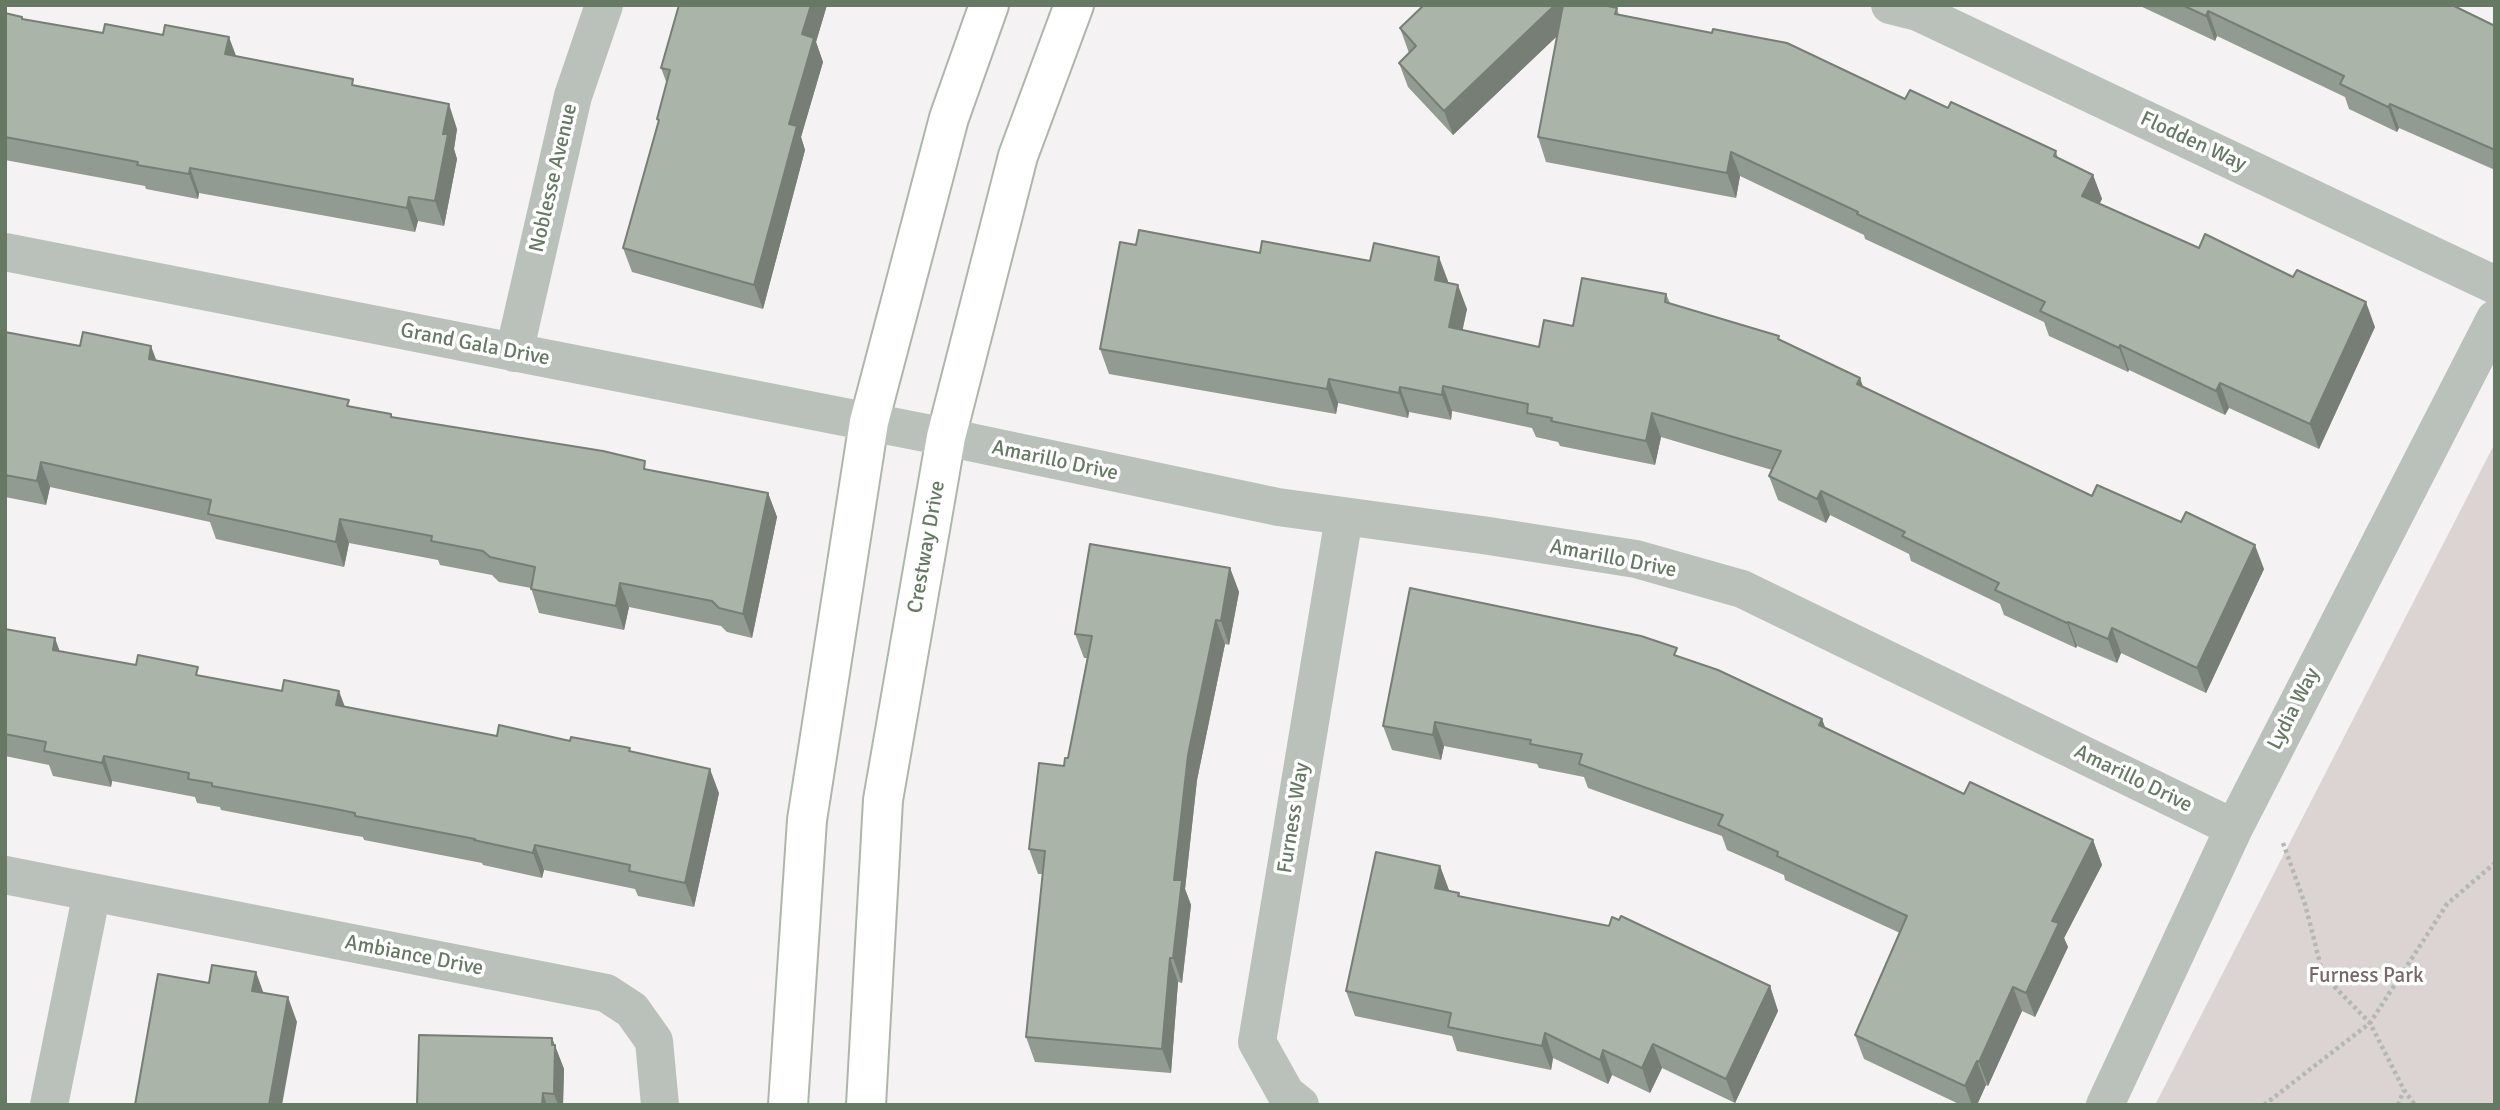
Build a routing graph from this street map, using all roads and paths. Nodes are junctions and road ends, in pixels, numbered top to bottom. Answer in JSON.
{"nodes":[{"id":1,"x":604,"y":5,"type":"edge"},
{"id":2,"x":989,"y":5,"type":"edge"},
{"id":3,"x":1074,"y":5,"type":"edge"},
{"id":4,"x":1890,"y":5,"type":"edge"},
{"id":5,"x":5,"y":252,"type":"edge"},
{"id":6,"x":2495,"y":285,"type":"edge"},
{"id":7,"x":2495,"y":319,"type":"edge"},
{"id":8,"x":514,"y":353,"type":"junction"},
{"id":9,"x":869,"y":422,"type":"junction"},
{"id":10,"x":946,"y":437,"type":"junction"},
{"id":11,"x":1344,"y":517,"type":"junction"},
{"id":12,"x":2234,"y":828,"type":"junction"},
{"id":13,"x":2283,"y":843,"type":"dead end"},
{"id":14,"x":2495,"y":863,"type":"edge"},
{"id":15,"x":5,"y":874,"type":"edge"},
{"id":16,"x":92,"y":892,"type":"junction"},
{"id":17,"x":2370,"y":1023,"type":"junction"},
{"id":18,"x":2404,"y":1090,"type":"junction"},
{"id":19,"x":49,"y":1105,"type":"edge"},
{"id":20,"x":660,"y":1105,"type":"edge"},
{"id":21,"x":788,"y":1105,"type":"edge"},
{"id":22,"x":866,"y":1105,"type":"edge"},
{"id":23,"x":1300,"y":1105,"type":"edge"},
{"id":24,"x":2105,"y":1105,"type":"edge"},
{"id":25,"x":2264,"y":1105,"type":"edge"},
{"id":26,"x":2398,"y":1105,"type":"edge"},
{"id":27,"x":2415,"y":1105,"type":"edge"}],
"edges":[{"from":1,"to":8,"type":"street","name":"Noblesse Avenue"},
{"from":2,"to":9,"type":"street"},
{"from":3,"to":10,"type":"street","name":"Crestway Drive"},
{"from":4,"to":6,"type":"street","name":"Flodden Way"},
{"from":5,"to":8,"type":"street","name":"Grand Gala Drive"},
{"from":7,"to":12,"type":"street","name":"Lydia Way"},
{"from":8,"to":9,"type":"street","name":"Grand Gala Drive"},
{"from":9,"to":10,"type":"street","name":"Grand Gala Drive"},
{"from":9,"to":21,"type":"street"},
{"from":10,"to":11,"type":"street","name":"Amarillo Drive"},
{"from":10,"to":22,"type":"street","name":"Crestway Drive"},
{"from":11,"to":12,"type":"street","name":"Amarillo Drive"},
{"from":11,"to":23,"type":"street","name":"Furness Way"},
{"from":12,"to":24,"type":"street","name":"Lydia Way"},
{"from":13,"to":17,"type":"path"},
{"from":14,"to":17,"type":"path"},
{"from":15,"to":16,"type":"street","name":"Ambiance Drive"},
{"from":16,"to":19,"type":"street"},
{"from":16,"to":20,"type":"street","name":"Ambiance Drive"},
{"from":17,"to":18,"type":"path"},
{"from":17,"to":25,"type":"path"},
{"from":18,"to":26,"type":"path"},
{"from":18,"to":27,"type":"path"}]}
